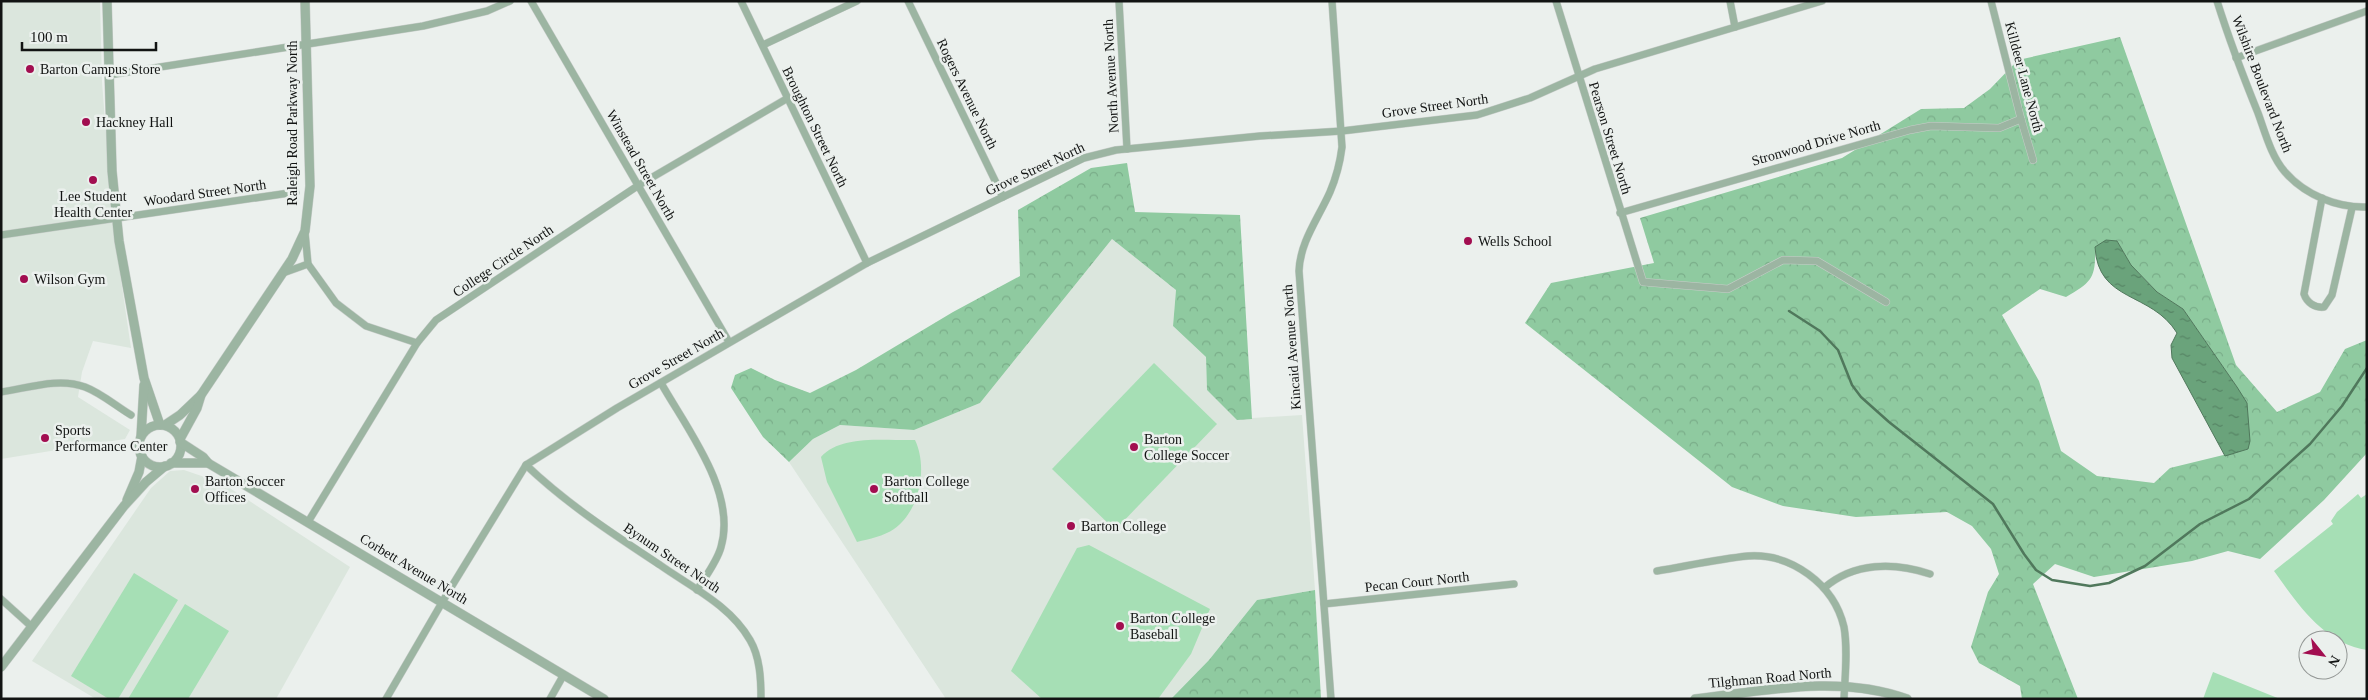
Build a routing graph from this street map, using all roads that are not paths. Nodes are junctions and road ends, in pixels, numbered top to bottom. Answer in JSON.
{"nodes":[{"id":1,"x":107,"y":1,"type":"edge"},
{"id":2,"x":305,"y":1,"type":"edge"},
{"id":3,"x":510,"y":1,"type":"edge"},
{"id":4,"x":531,"y":1,"type":"edge"},
{"id":5,"x":741,"y":1,"type":"edge"},
{"id":6,"x":857,"y":1,"type":"edge"},
{"id":7,"x":908,"y":1,"type":"edge"},
{"id":8,"x":1119,"y":1,"type":"edge"},
{"id":9,"x":1332,"y":1,"type":"edge"},
{"id":10,"x":1556,"y":1,"type":"edge"},
{"id":11,"x":1730,"y":1,"type":"edge"},
{"id":12,"x":1822,"y":1,"type":"edge"},
{"id":13,"x":1991,"y":1,"type":"edge"},
{"id":14,"x":2217,"y":1,"type":"edge"},
{"id":15,"x":2367,"y":11,"type":"edge"},
{"id":16,"x":1735,"y":27,"type":"junction"},
{"id":17,"x":763,"y":45,"type":"junction"},
{"id":18,"x":306,"y":46,"type":"junction"},
{"id":19,"x":2236,"y":58,"type":"junction"},
{"id":20,"x":109,"y":75,"type":"junction"},
{"id":21,"x":1578,"y":75,"type":"junction"},
{"id":22,"x":788,"y":98,"type":"junction"},
{"id":23,"x":2021,"y":119,"type":"junction"},
{"id":24,"x":1342,"y":131,"type":"junction"},
{"id":25,"x":1127,"y":149,"type":"junction"},
{"id":26,"x":2033,"y":160,"type":"dead end"},
{"id":27,"x":639,"y":185,"type":"junction"},
{"id":28,"x":296,"y":192,"type":"dead end"},
{"id":29,"x":1003,"y":197,"type":"junction"},
{"id":30,"x":2322,"y":198,"type":"junction"},
{"id":31,"x":2367,"y":207,"type":"edge"},
{"id":32,"x":2352,"y":208,"type":"junction"},
{"id":33,"x":1620,"y":213,"type":"junction"},
{"id":34,"x":117,"y":218,"type":"junction"},
{"id":35,"x":305,"y":231,"type":"junction"},
{"id":36,"x":1,"y":236,"type":"edge"},
{"id":37,"x":867,"y":263,"type":"junction"},
{"id":38,"x":308,"y":264,"type":"junction"},
{"id":39,"x":283,"y":273,"type":"junction"},
{"id":40,"x":1886,"y":302,"type":"dead end"},
{"id":41,"x":729,"y":342,"type":"junction"},
{"id":42,"x":417,"y":343,"type":"junction"},
{"id":43,"x":144,"y":378,"type":"junction"},
{"id":44,"x":661,"y":383,"type":"junction"},
{"id":45,"x":1,"y":392,"type":"edge"},
{"id":46,"x":201,"y":395,"type":"junction"},
{"id":47,"x":131,"y":416,"type":"dead end"},
{"id":48,"x":163,"y":425,"type":"junction"},
{"id":49,"x":141,"y":436,"type":"junction"},
{"id":50,"x":180,"y":440,"type":"junction"},
{"id":51,"x":142,"y":456,"type":"junction"},
{"id":52,"x":208,"y":463,"type":"junction"},
{"id":53,"x":168,"y":465,"type":"junction"},
{"id":54,"x":526,"y":465,"type":"junction"},
{"id":55,"x":124,"y":506,"type":"junction"},
{"id":56,"x":308,"y":522,"type":"junction"},
{"id":57,"x":1657,"y":571,"type":"dead end"},
{"id":58,"x":1930,"y":574,"type":"dead end"},
{"id":59,"x":1514,"y":584,"type":"dead end"},
{"id":60,"x":1824,"y":588,"type":"junction"},
{"id":61,"x":696,"y":590,"type":"junction"},
{"id":62,"x":1,"y":599,"type":"edge"},
{"id":63,"x":442,"y":602,"type":"junction"},
{"id":64,"x":1324,"y":604,"type":"junction"},
{"id":65,"x":32,"y":627,"type":"junction"},
{"id":66,"x":1,"y":666,"type":"edge"},
{"id":67,"x":563,"y":676,"type":"junction"},
{"id":68,"x":1845,"y":687,"type":"junction"},
{"id":69,"x":386,"y":699,"type":"edge"},
{"id":70,"x":550,"y":699,"type":"edge"},
{"id":71,"x":604,"y":699,"type":"edge"},
{"id":72,"x":761,"y":699,"type":"edge"},
{"id":73,"x":1331,"y":699,"type":"edge"},
{"id":74,"x":1695,"y":699,"type":"edge"},
{"id":75,"x":1844,"y":699,"type":"edge"},
{"id":76,"x":1907,"y":699,"type":"edge"}],
"edges":[{"from":1,"to":20,"type":"street"},
{"from":2,"to":18,"type":"street","name":"Raleigh Road Parkway North"},
{"from":3,"to":18,"type":"street"},
{"from":4,"to":27,"type":"street","name":"Winstead Street North"},
{"from":5,"to":17,"type":"street","name":"Broughton Street North"},
{"from":6,"to":17,"type":"street"},
{"from":7,"to":29,"type":"street","name":"Rogers Avenue North"},
{"from":8,"to":25,"type":"street","name":"North Avenue North"},
{"from":9,"to":24,"type":"street","name":"Kincaid Avenue North"},
{"from":10,"to":21,"type":"street","name":"Pearson Street North"},
{"from":11,"to":16,"type":"street"},
{"from":12,"to":16,"type":"street","name":"Grove Street North"},
{"from":13,"to":23,"type":"street","name":"Killdeer Lane North"},
{"from":14,"to":19,"type":"street","name":"Wilshire Boulevard North"},
{"from":15,"to":19,"type":"street"},
{"from":16,"to":21,"type":"street","name":"Grove Street North"},
{"from":17,"to":22,"type":"street","name":"Broughton Street North"},
{"from":18,"to":20,"type":"street"},
{"from":18,"to":35,"type":"street","name":"Raleigh Road Parkway North"},
{"from":19,"to":30,"type":"street","name":"Wilshire Boulevard North"},
{"from":20,"to":34,"type":"street"},
{"from":21,"to":24,"type":"street","name":"Grove Street North"},
{"from":21,"to":33,"type":"street","name":"Pearson Street North"},
{"from":22,"to":27,"type":"street","name":"College Circle North"},
{"from":22,"to":37,"type":"street","name":"Broughton Street North"},
{"from":23,"to":26,"type":"street","name":"Killdeer Lane North"},
{"from":23,"to":33,"type":"street","name":"Stronwood Drive North"},
{"from":24,"to":25,"type":"street","name":"Grove Street North"},
{"from":24,"to":64,"type":"street","name":"Kincaid Avenue North"},
{"from":25,"to":29,"type":"street","name":"Grove Street North"},
{"from":27,"to":41,"type":"street","name":"Winstead Street North"},
{"from":27,"to":42,"type":"street","name":"College Circle North"},
{"from":28,"to":34,"type":"street","name":"Woodard Street North"},
{"from":29,"to":37,"type":"street","name":"Grove Street North"},
{"from":30,"to":32,"type":"street","name":"Wilshire Boulevard North"},
{"from":30,"to":32,"type":"street"},
{"from":31,"to":32,"type":"street","name":"Wilshire Boulevard North"},
{"from":33,"to":40,"type":"street","name":"Pearson Street North"},
{"from":34,"to":36,"type":"street","name":"Woodard Street North"},
{"from":34,"to":43,"type":"street"},
{"from":35,"to":38,"type":"street"},
{"from":35,"to":39,"type":"street","name":"Raleigh Road Parkway North"},
{"from":37,"to":41,"type":"street","name":"Grove Street North"},
{"from":38,"to":39,"type":"street"},
{"from":38,"to":42,"type":"street"},
{"from":39,"to":46,"type":"street","name":"Raleigh Road Parkway North"},
{"from":41,"to":44,"type":"street","name":"Grove Street North"},
{"from":42,"to":56,"type":"street","name":"College Circle North"},
{"from":43,"to":48,"type":"street"},
{"from":43,"to":49,"type":"street"},
{"from":44,"to":54,"type":"street","name":"Grove Street North"},
{"from":44,"to":61,"type":"street"},
{"from":45,"to":47,"type":"street"},
{"from":46,"to":48,"type":"street","name":"Raleigh Road Parkway North"},
{"from":46,"to":50,"type":"street","name":"Raleigh Road Parkway North"},
{"from":48,"to":49,"type":"street"},
{"from":48,"to":50,"type":"street"},
{"from":49,"to":51,"type":"street"},
{"from":50,"to":52,"type":"street","name":"Corbett Avenue North"},
{"from":50,"to":53,"type":"street"},
{"from":51,"to":53,"type":"street"},
{"from":51,"to":55,"type":"street"},
{"from":52,"to":53,"type":"street"},
{"from":52,"to":56,"type":"street","name":"Corbett Avenue North"},
{"from":53,"to":55,"type":"street"},
{"from":54,"to":61,"type":"street","name":"Bynum Street North"},
{"from":54,"to":63,"type":"street","name":"Grove Street North"},
{"from":55,"to":65,"type":"street"},
{"from":56,"to":63,"type":"street","name":"Corbett Avenue North"},
{"from":57,"to":60,"type":"street"},
{"from":58,"to":60,"type":"street"},
{"from":59,"to":64,"type":"street","name":"Pecan Court North"},
{"from":60,"to":68,"type":"street"},
{"from":61,"to":72,"type":"street","name":"Bynum Street North"},
{"from":62,"to":65,"type":"street"},
{"from":63,"to":67,"type":"street","name":"Corbett Avenue North"},
{"from":63,"to":69,"type":"street","name":"Grove Street North"},
{"from":64,"to":73,"type":"street","name":"Kincaid Avenue North"},
{"from":65,"to":66,"type":"street"},
{"from":67,"to":70,"type":"street"},
{"from":67,"to":71,"type":"street","name":"Corbett Avenue North"},
{"from":68,"to":74,"type":"street","name":"Tilghman Road North"},
{"from":68,"to":75,"type":"street"},
{"from":68,"to":76,"type":"street","name":"Tilghman Road North"}]}
